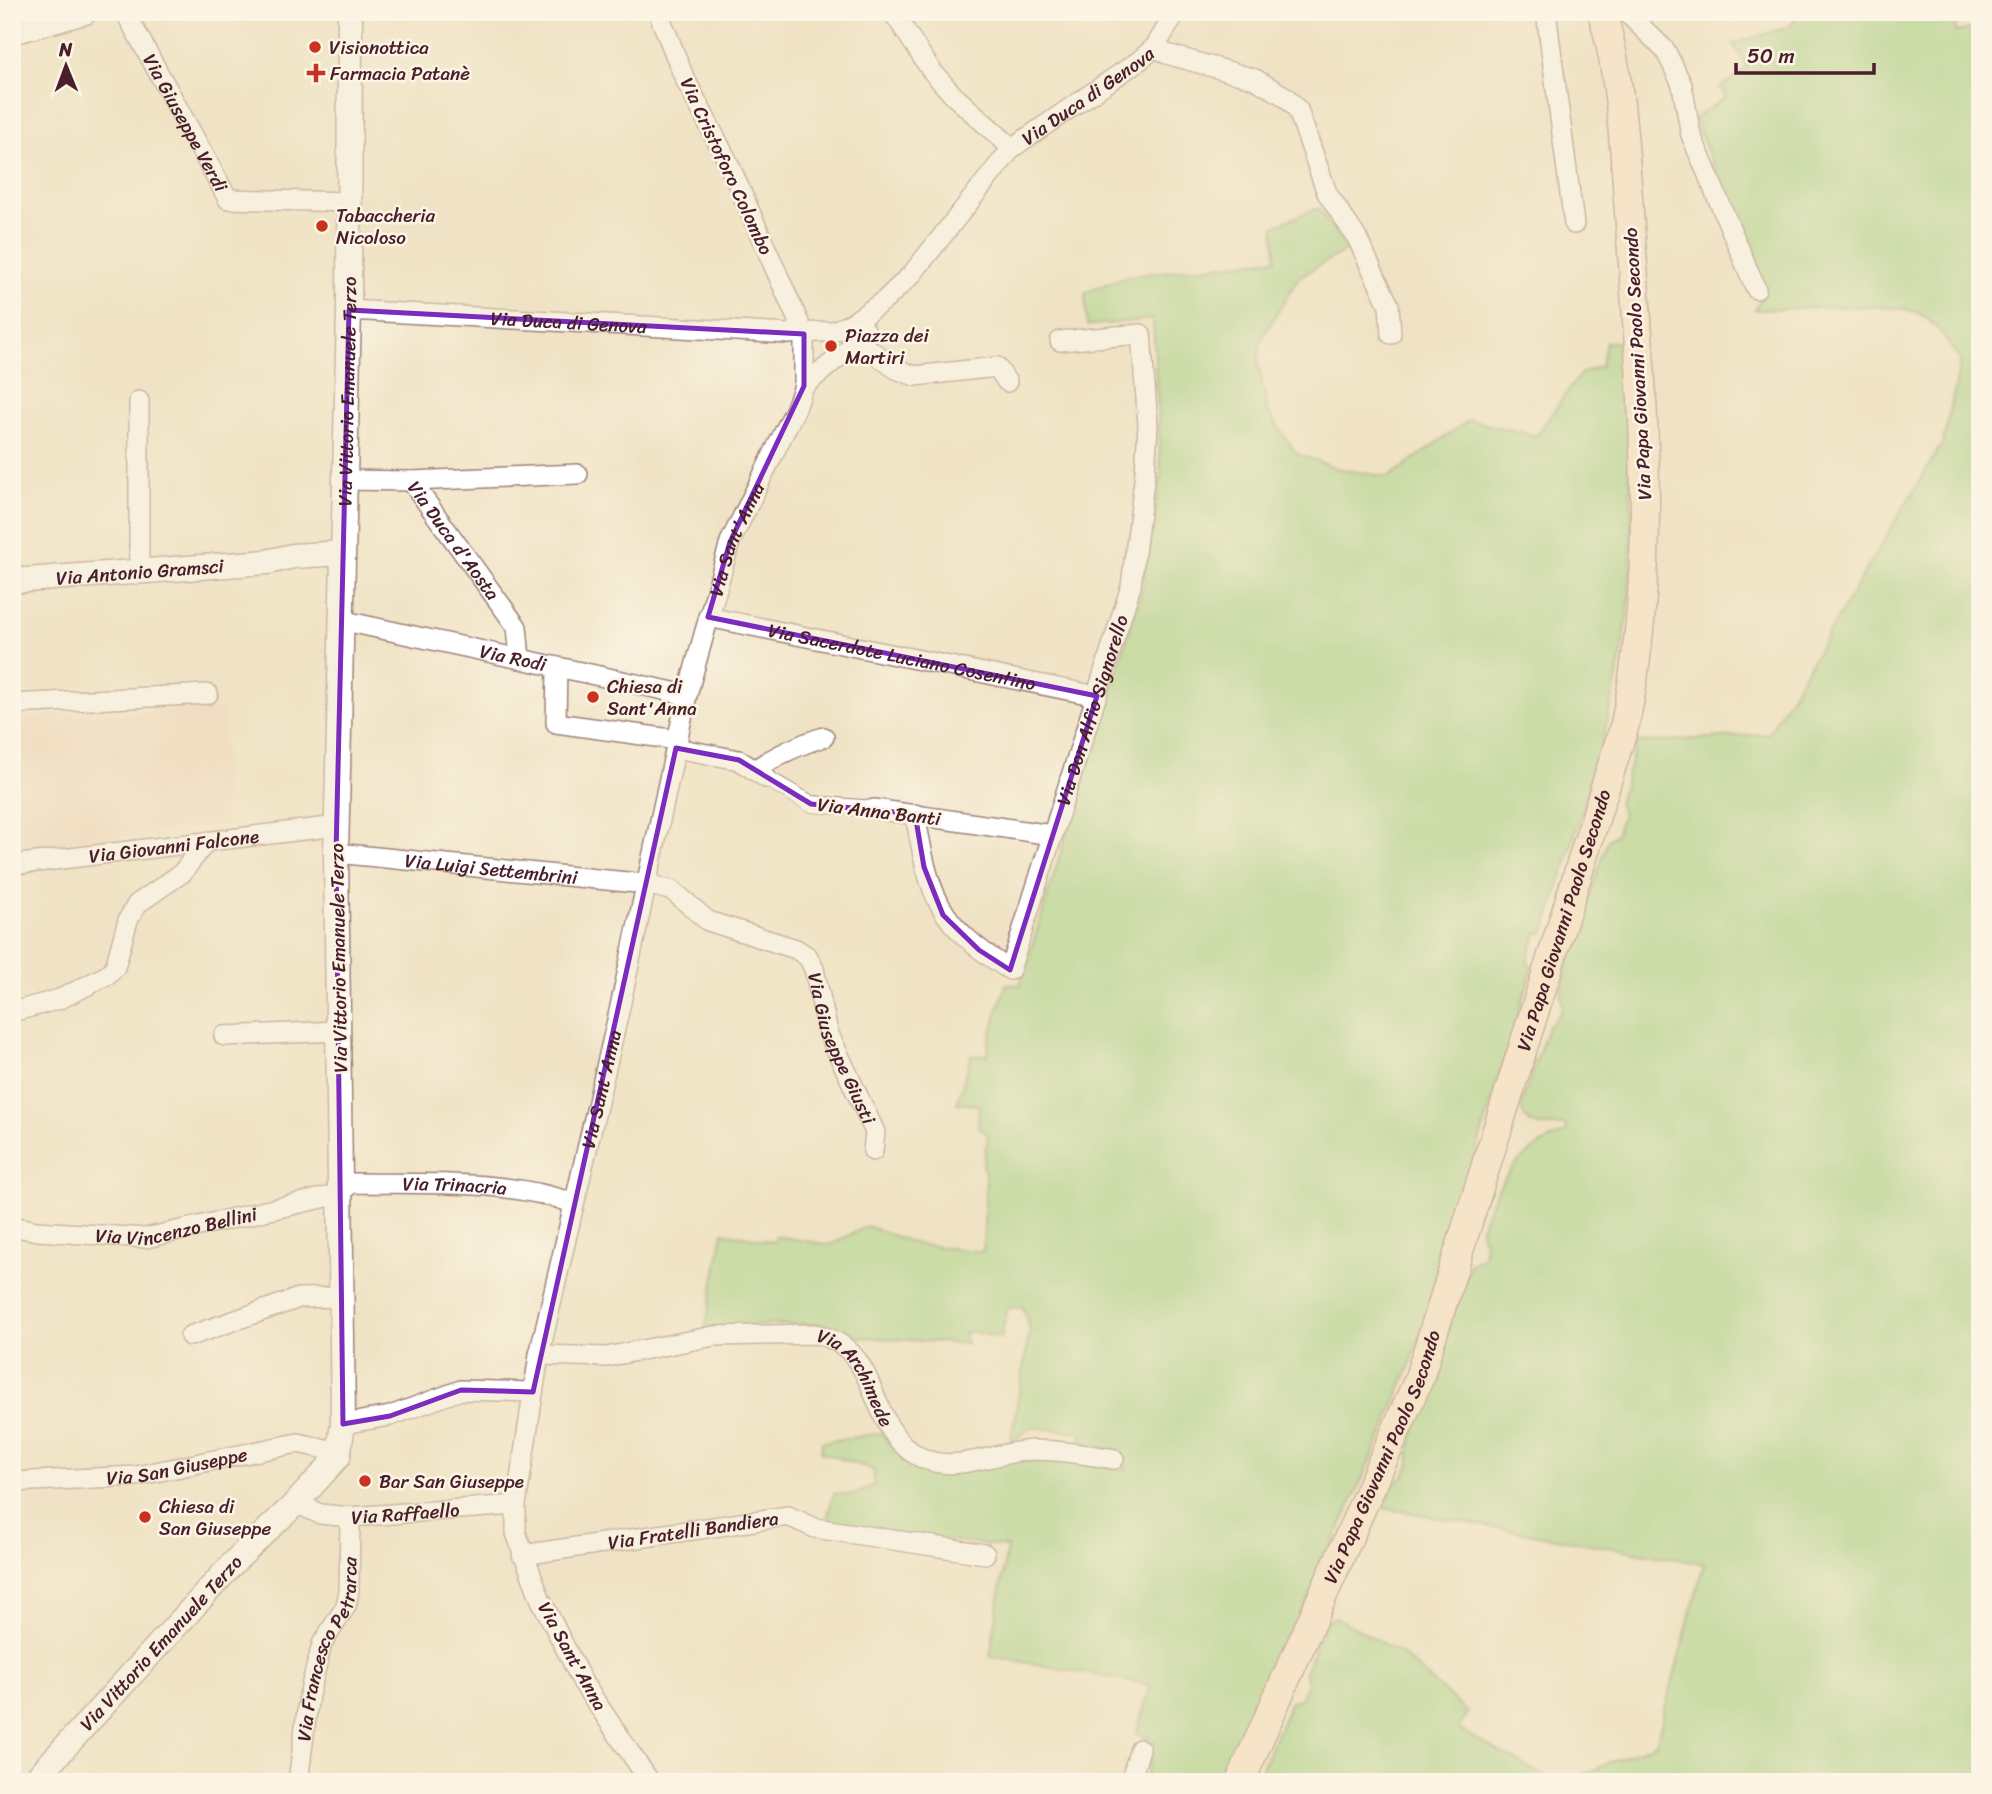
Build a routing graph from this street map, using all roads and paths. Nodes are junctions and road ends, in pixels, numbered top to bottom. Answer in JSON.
{"nodes":[{"id":1,"x":85,"y":12,"type":"edge"},
{"id":2,"x":125,"y":12,"type":"edge"},
{"id":3,"x":350,"y":12,"type":"edge"},
{"id":4,"x":658,"y":12,"type":"edge"},
{"id":5,"x":893,"y":12,"type":"edge"},
{"id":6,"x":1176,"y":12,"type":"edge"},
{"id":7,"x":1546,"y":12,"type":"edge"},
{"id":8,"x":1602,"y":12,"type":"edge"},
{"id":9,"x":1626,"y":12,"type":"edge"},
{"id":10,"x":12,"y":32,"type":"edge"},
{"id":11,"x":1155,"y":47,"type":"junction"},
{"id":12,"x":1012,"y":148,"type":"junction"},
{"id":13,"x":349,"y":202,"type":"junction"},
{"id":14,"x":1574,"y":224,"type":"dead end"},
{"id":15,"x":1756,"y":289,"type":"dead end"},
{"id":16,"x":885,"y":300,"type":"junction"},
{"id":17,"x":349,"y":310,"type":"junction"},
{"id":18,"x":797,"y":329,"type":"junction"},
{"id":19,"x":1391,"y":334,"type":"dead end"},
{"id":20,"x":858,"y":341,"type":"junction"},
{"id":21,"x":1060,"y":341,"type":"dead end"},
{"id":22,"x":1007,"y":382,"type":"dead end"},
{"id":23,"x":804,"y":386,"type":"junction"},
{"id":24,"x":139,"y":401,"type":"dead end"},
{"id":25,"x":578,"y":474,"type":"dead end"},
{"id":26,"x":344,"y":480,"type":"junction"},
{"id":27,"x":411,"y":481,"type":"junction"},
{"id":28,"x":342,"y":558,"type":"junction"},
{"id":29,"x":139,"y":572,"type":"junction"},
{"id":30,"x":12,"y":581,"type":"edge"},
{"id":31,"x":708,"y":617,"type":"junction"},
{"id":32,"x":340,"y":620,"type":"junction"},
{"id":33,"x":520,"y":659,"type":"junction"},
{"id":34,"x":557,"y":667,"type":"junction"},
{"id":35,"x":208,"y":694,"type":"dead end"},
{"id":36,"x":687,"y":695,"type":"junction"},
{"id":37,"x":1097,"y":695,"type":"junction"},
{"id":38,"x":12,"y":704,"type":"edge"},
{"id":39,"x":824,"y":737,"type":"dead end"},
{"id":40,"x":677,"y":744,"type":"junction"},
{"id":41,"x":760,"y":774,"type":"junction"},
{"id":42,"x":874,"y":809,"type":"joint"},
{"id":43,"x":915,"y":814,"type":"junction"},
{"id":44,"x":337,"y":826,"type":"junction"},
{"id":45,"x":1052,"y":835,"type":"junction"},
{"id":46,"x":205,"y":843,"type":"junction"},
{"id":47,"x":336,"y":853,"type":"junction"},
{"id":48,"x":12,"y":865,"type":"edge"},
{"id":49,"x":647,"y":884,"type":"junction"},
{"id":50,"x":12,"y":1012,"type":"edge"},
{"id":51,"x":338,"y":1031,"type":"junction"},
{"id":52,"x":224,"y":1037,"type":"dead end"},
{"id":53,"x":873,"y":1151,"type":"dead end"},
{"id":54,"x":340,"y":1194,"type":"junction"},
{"id":55,"x":573,"y":1203,"type":"junction"},
{"id":56,"x":12,"y":1226,"type":"edge"},
{"id":57,"x":341,"y":1297,"type":"junction"},
{"id":58,"x":190,"y":1336,"type":"dead end"},
{"id":59,"x":539,"y":1354,"type":"junction"},
{"id":60,"x":533,"y":1392,"type":"junction"},
{"id":61,"x":343,"y":1424,"type":"junction"},
{"id":62,"x":338,"y":1457,"type":"junction"},
{"id":63,"x":1114,"y":1459,"type":"dead end"},
{"id":64,"x":12,"y":1482,"type":"edge"},
{"id":65,"x":296,"y":1503,"type":"junction"},
{"id":66,"x":516,"y":1505,"type":"junction"},
{"id":67,"x":350,"y":1517,"type":"junction"},
{"id":68,"x":985,"y":1554,"type":"dead end"},
{"id":69,"x":522,"y":1556,"type":"junction"},
{"id":70,"x":1140,"y":1749,"type":"dead end"},
{"id":71,"x":33,"y":1782,"type":"edge"},
{"id":72,"x":298,"y":1782,"type":"edge"},
{"id":73,"x":649,"y":1782,"type":"edge"},
{"id":74,"x":1130,"y":1782,"type":"edge"},
{"id":75,"x":1240,"y":1782,"type":"edge"}],
"edges":[{"from":1,"to":10,"type":"street"},
{"from":2,"to":13,"type":"street","name":"Via Giuseppe Verdi"},
{"from":3,"to":13,"type":"street","name":"Via Vittorio Emanuele Terzo"},
{"from":4,"to":18,"type":"street","name":"Via Cristoforo Colombo"},
{"from":5,"to":12,"type":"street"},
{"from":6,"to":11,"type":"street","name":"Via Duca di Genova"},
{"from":7,"to":14,"type":"street"},
{"from":8,"to":75,"type":"main road","name":"Via Papa Giovanni Paolo Secondo"},
{"from":9,"to":15,"type":"street"},
{"from":11,"to":12,"type":"street","name":"Via Duca di Genova"},
{"from":11,"to":19,"type":"street"},
{"from":12,"to":16,"type":"street","name":"Via Duca di Genova"},
{"from":13,"to":17,"type":"street","name":"Via Vittorio Emanuele Terzo"},
{"from":16,"to":18,"type":"street","name":"Via Duca di Genova"},
{"from":16,"to":20,"type":"street"},
{"from":17,"to":18,"type":"street","name":"Via Duca di Genova"},
{"from":17,"to":26,"type":"street","name":"Via Vittorio Emanuele Terzo"},
{"from":18,"to":23,"type":"street"},
{"from":20,"to":22,"type":"street"},
{"from":20,"to":23,"type":"street"},
{"from":21,"to":37,"type":"street","name":"Via Don Alfio Signorello"},
{"from":23,"to":31,"type":"street","name":"Via Sant'Anna"},
{"from":24,"to":29,"type":"street"},
{"from":25,"to":27,"type":"street"},
{"from":26,"to":27,"type":"street","name":"Via Duca d'Aosta"},
{"from":26,"to":28,"type":"street","name":"Via Vittorio Emanuele Terzo"},
{"from":27,"to":33,"type":"street","name":"Via Duca d'Aosta"},
{"from":28,"to":29,"type":"street","name":"Via Antonio Gramsci"},
{"from":28,"to":32,"type":"street","name":"Via Vittorio Emanuele Terzo"},
{"from":29,"to":30,"type":"street","name":"Via Antonio Gramsci"},
{"from":31,"to":36,"type":"street","name":"Via Sant'Anna"},
{"from":31,"to":37,"type":"street","name":"Via Sacerdote Luciano Cosentino"},
{"from":32,"to":33,"type":"street","name":"Via Rodi"},
{"from":32,"to":44,"type":"street","name":"Via Vittorio Emanuele Terzo"},
{"from":33,"to":34,"type":"street","name":"Via Rodi"},
{"from":34,"to":36,"type":"street","name":"Via Rodi"},
{"from":34,"to":40,"type":"street","name":"Via Anna Banti"},
{"from":35,"to":38,"type":"street"},
{"from":36,"to":40,"type":"street","name":"Via Sant'Anna"},
{"from":37,"to":45,"type":"street","name":"Via Don Alfio Signorello"},
{"from":39,"to":41,"type":"street"},
{"from":40,"to":41,"type":"street","name":"Via Anna Banti"},
{"from":40,"to":49,"type":"street","name":"Via Sant'Anna"},
{"from":41,"to":42,"type":"street","name":"Via Anna Banti"},
{"from":42,"to":43,"type":"street","name":"Via Anna Banti"},
{"from":43,"to":45,"type":"street","name":"Via Anna Banti"},
{"from":43,"to":45,"type":"street","name":"Via Don Alfio Signorello"},
{"from":44,"to":46,"type":"street","name":"Via Giovanni Falcone"},
{"from":44,"to":47,"type":"street","name":"Via Vittorio Emanuele Terzo"},
{"from":46,"to":48,"type":"street","name":"Via Giovanni Falcone"},
{"from":46,"to":50,"type":"street"},
{"from":47,"to":49,"type":"street","name":"Via Luigi Settembrini"},
{"from":47,"to":51,"type":"street","name":"Via Vittorio Emanuele Terzo"},
{"from":49,"to":53,"type":"street","name":"Via Giuseppe Giusti"},
{"from":49,"to":55,"type":"street","name":"Via Sant'Anna"},
{"from":51,"to":52,"type":"street"},
{"from":51,"to":54,"type":"street","name":"Via Vittorio Emanuele Terzo"},
{"from":54,"to":55,"type":"street","name":"Via Trinacria"},
{"from":54,"to":56,"type":"street","name":"Via Vincenzo Bellini"},
{"from":54,"to":57,"type":"street","name":"Via Vittorio Emanuele Terzo"},
{"from":55,"to":59,"type":"street","name":"Via Sant'Anna"},
{"from":57,"to":58,"type":"street"},
{"from":57,"to":61,"type":"street","name":"Via Vittorio Emanuele Terzo"},
{"from":59,"to":60,"type":"street","name":"Via Sant'Anna"},
{"from":59,"to":63,"type":"street","name":"Via Archimede"},
{"from":60,"to":61,"type":"street"},
{"from":60,"to":66,"type":"street","name":"Via Sant'Anna"},
{"from":61,"to":62,"type":"street","name":"Via Vittorio Emanuele Terzo"},
{"from":62,"to":64,"type":"street","name":"Via San Giuseppe"},
{"from":62,"to":65,"type":"street","name":"Via Vittorio Emanuele Terzo"},
{"from":65,"to":67,"type":"street","name":"Via Raffaello"},
{"from":65,"to":71,"type":"street","name":"Via Vittorio Emanuele Terzo"},
{"from":66,"to":67,"type":"street","name":"Via Raffaello"},
{"from":66,"to":69,"type":"street","name":"Via Sant'Anna"},
{"from":67,"to":72,"type":"street","name":"Via Francesco Petrarca"},
{"from":68,"to":69,"type":"street","name":"Via Fratelli Bandiera"},
{"from":69,"to":73,"type":"street","name":"Via Sant'Anna"},
{"from":70,"to":74,"type":"street"}]}
